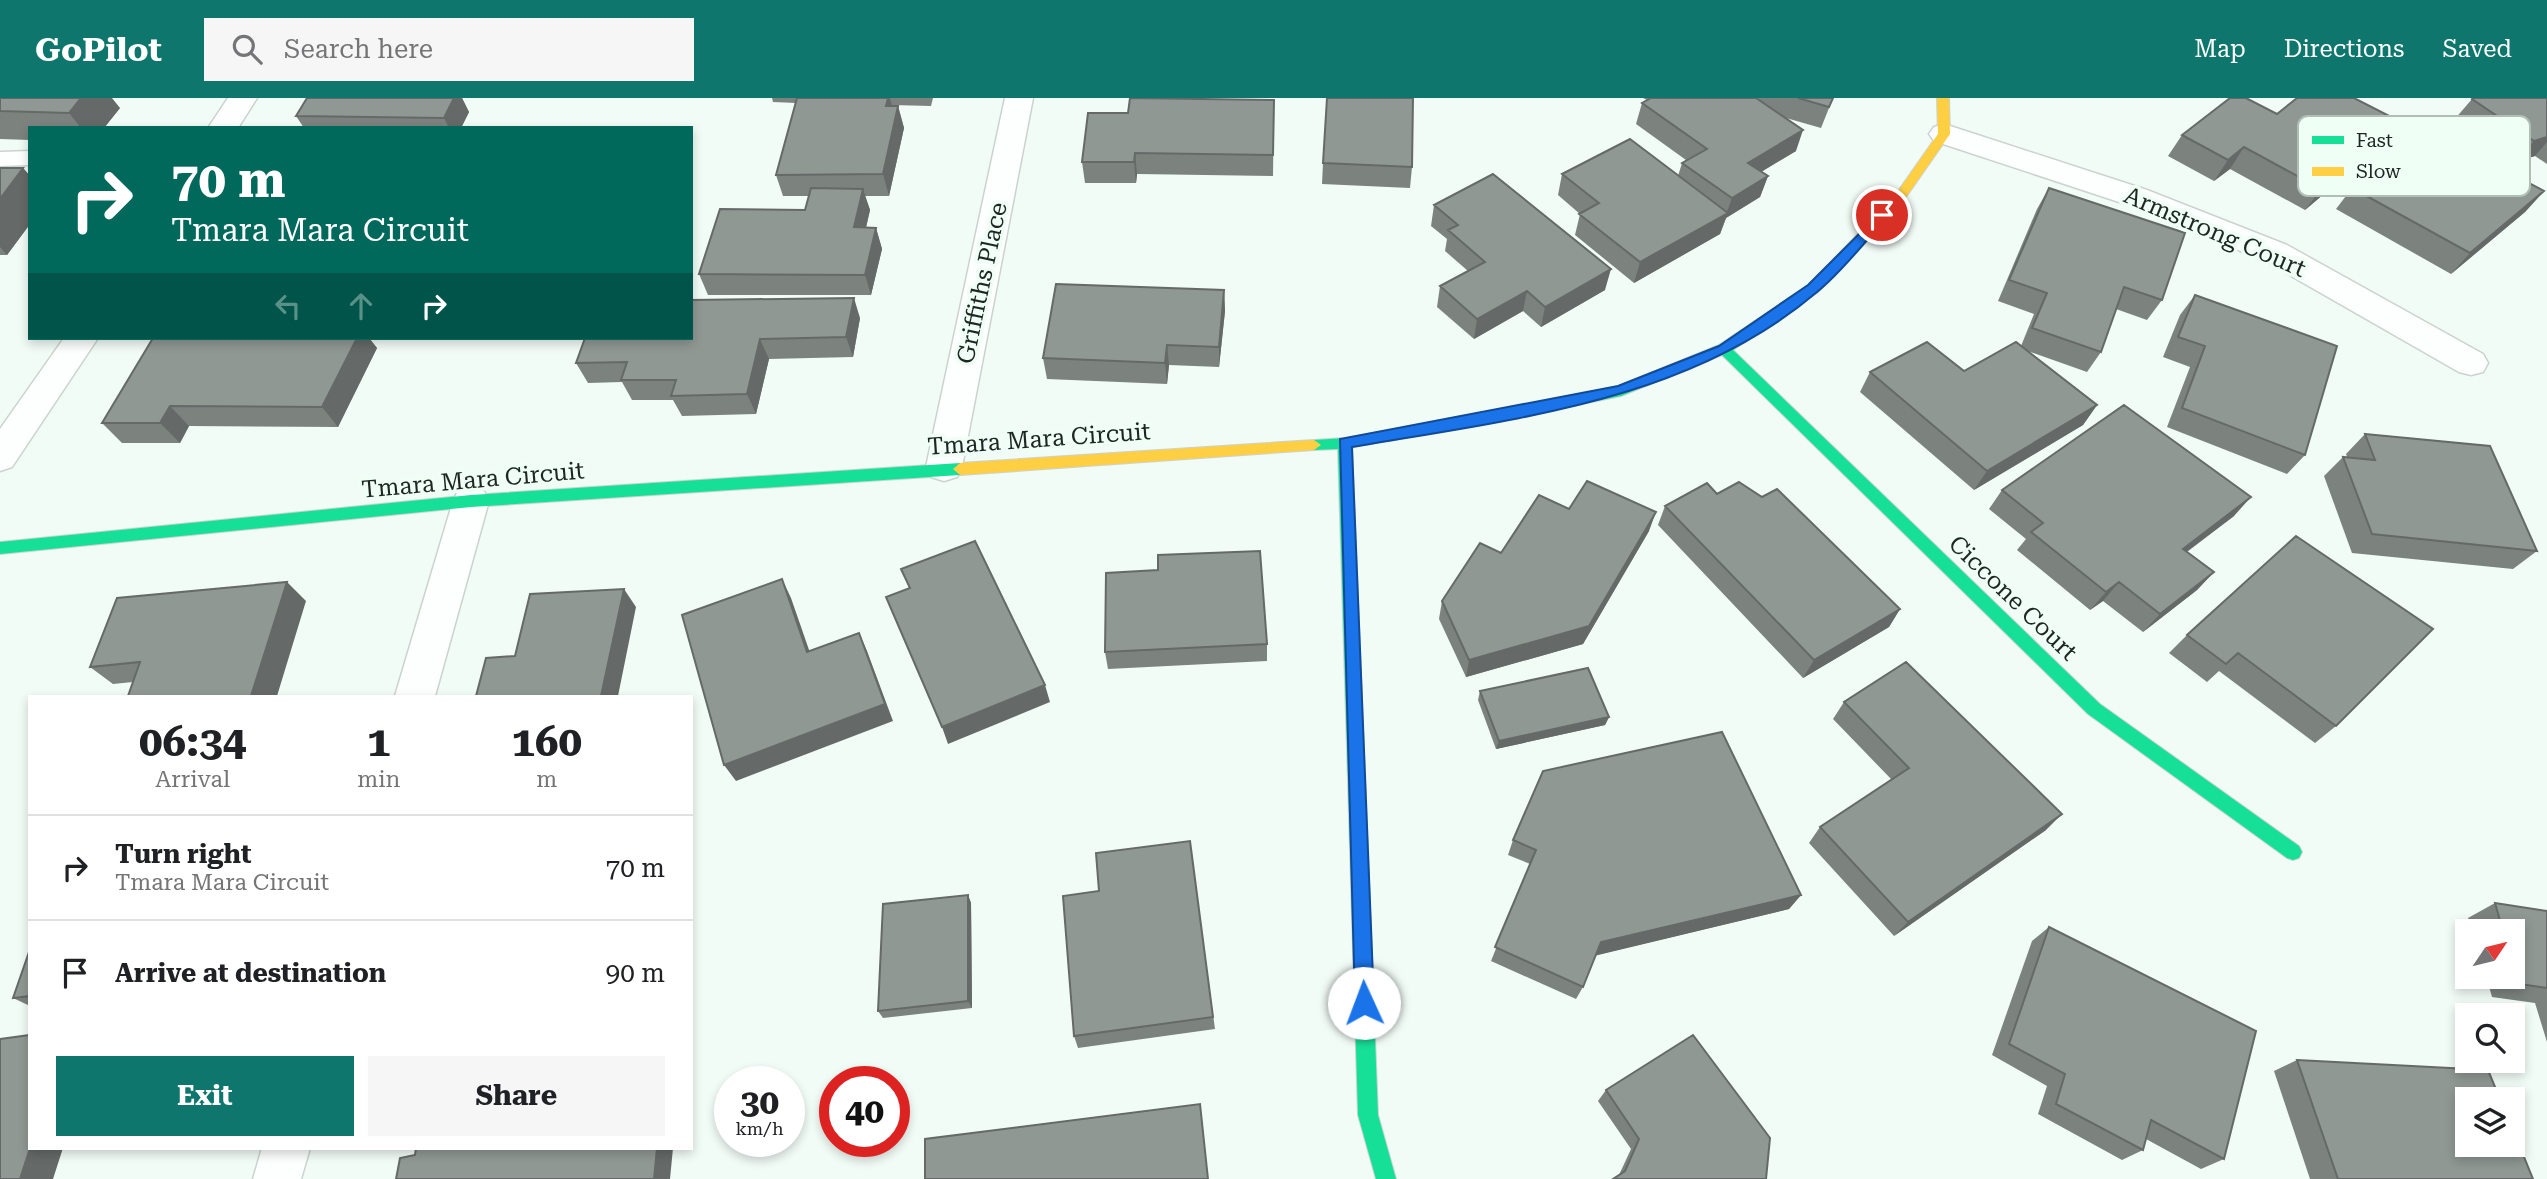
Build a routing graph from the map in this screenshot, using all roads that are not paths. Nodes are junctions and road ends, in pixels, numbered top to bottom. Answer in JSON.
{"nodes":[{"id":1,"x":243,"y":98,"type":"edge"},
{"id":2,"x":1019,"y":98,"type":"edge"},
{"id":3,"x":1943,"y":98,"type":"edge"},
{"id":4,"x":224,"y":126,"type":"edge"},
{"id":5,"x":1944,"y":134,"type":"junction"},
{"id":6,"x":28,"y":158,"type":"edge"},
{"id":7,"x":0,"y":159,"type":"edge"},
{"id":8,"x":80,"y":340,"type":"edge"},
{"id":9,"x":1724,"y":349,"type":"junction"},
{"id":10,"x":2471,"y":363,"type":"dead end"},
{"id":11,"x":1345,"y":443,"type":"junction"},
{"id":12,"x":0,"y":457,"type":"edge"},
{"id":13,"x":944,"y":467,"type":"junction"},
{"id":14,"x":471,"y":501,"type":"junction"},
{"id":15,"x":0,"y":548,"type":"edge"},
{"id":16,"x":415,"y":695,"type":"edge"},
{"id":17,"x":2293,"y":852,"type":"dead end"},
{"id":18,"x":285,"y":1150,"type":"edge"},
{"id":19,"x":277,"y":1179,"type":"edge"},
{"id":20,"x":1385,"y":1179,"type":"edge"}],
"edges":[{"from":1,"to":4,"type":"street"},
{"from":2,"to":13,"type":"street","name":"Griffiths Place"},
{"from":3,"to":5,"type":"street"},
{"from":5,"to":9,"type":"street","name":"Tmara Mara Circuit"},
{"from":5,"to":10,"type":"street","name":"Armstrong Court"},
{"from":6,"to":7,"type":"lane"},
{"from":8,"to":12,"type":"street"},
{"from":9,"to":11,"type":"street","name":"Tmara Mara Circuit"},
{"from":9,"to":17,"type":"street","name":"Ciccone Court"},
{"from":11,"to":13,"type":"street","name":"Tmara Mara Circuit"},
{"from":11,"to":20,"type":"street"},
{"from":13,"to":14,"type":"street","name":"Tmara Mara Circuit"},
{"from":14,"to":15,"type":"street","name":"Tmara Mara Circuit"},
{"from":14,"to":16,"type":"street"},
{"from":18,"to":19,"type":"street"}]}
